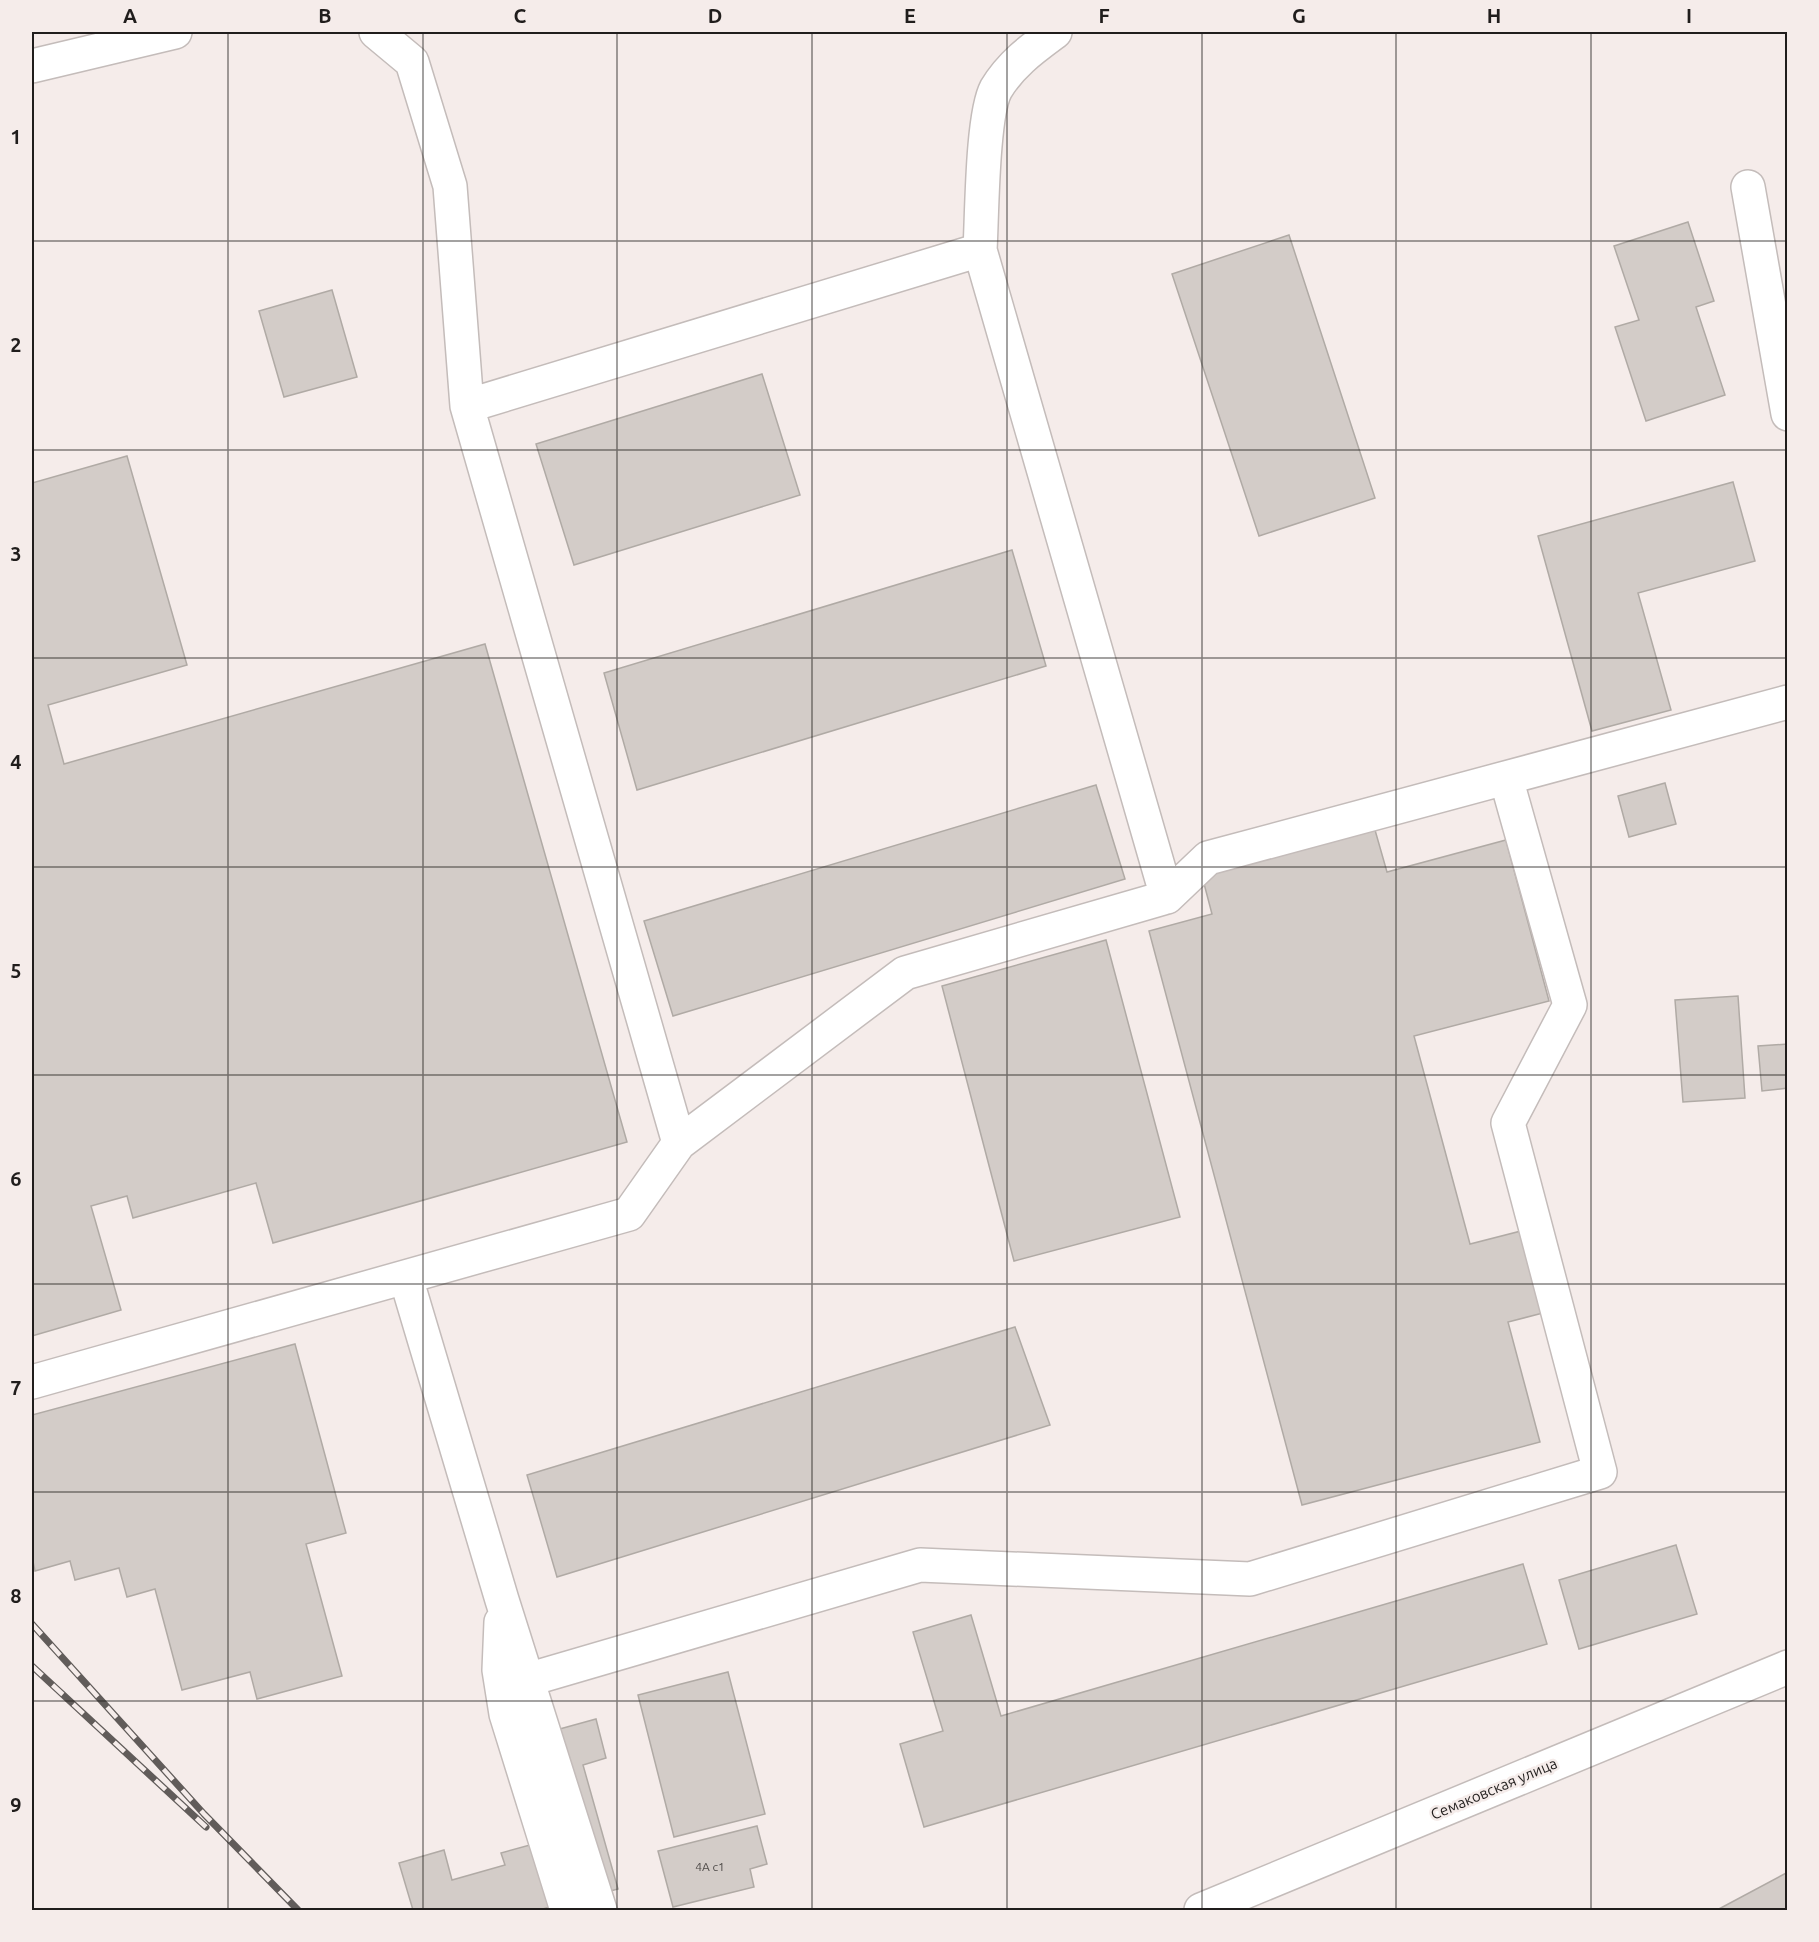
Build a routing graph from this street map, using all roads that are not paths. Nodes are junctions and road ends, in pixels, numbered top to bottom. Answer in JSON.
{"nodes":[{"id":1,"x":175,"y":32,"type":"edge"},
{"id":2,"x":376,"y":32,"type":"edge"},
{"id":3,"x":1055,"y":32,"type":"edge"},
{"id":4,"x":32,"y":66,"type":"edge"},
{"id":5,"x":1748,"y":187,"type":"dead end"},
{"id":6,"x":980,"y":250,"type":"junction"},
{"id":7,"x":467,"y":406,"type":"junction"},
{"id":8,"x":1788,"y":414,"type":"edge"},
{"id":9,"x":1788,"y":702,"type":"edge"},
{"id":10,"x":1506,"y":778,"type":"junction"},
{"id":11,"x":1167,"y":897,"type":"junction"},
{"id":12,"x":679,"y":1143,"type":"junction"},
{"id":13,"x":406,"y":1278,"type":"junction"},
{"id":14,"x":32,"y":1382,"type":"edge"},
{"id":15,"x":502,"y":1600,"type":"junction"},
{"id":16,"x":1788,"y":1667,"type":"edge"},
{"id":17,"x":527,"y":1680,"type":"junction"},
{"id":18,"x":567,"y":1911,"type":"edge"},
{"id":19,"x":600,"y":1911,"type":"edge"},
{"id":20,"x":1201,"y":1911,"type":"edge"}],
"edges":[{"from":1,"to":4,"type":"street"},
{"from":2,"to":7,"type":"street"},
{"from":3,"to":6,"type":"street"},
{"from":5,"to":8,"type":"street"},
{"from":6,"to":7,"type":"street"},
{"from":6,"to":11,"type":"street"},
{"from":7,"to":12,"type":"street"},
{"from":9,"to":10,"type":"street"},
{"from":10,"to":11,"type":"street"},
{"from":10,"to":17,"type":"street"},
{"from":11,"to":12,"type":"street"},
{"from":12,"to":13,"type":"street"},
{"from":13,"to":14,"type":"street"},
{"from":13,"to":15,"type":"street"},
{"from":15,"to":17,"type":"street"},
{"from":15,"to":18,"type":"street"},
{"from":16,"to":20,"type":"street","name":"Семаковская улица"},
{"from":17,"to":19,"type":"street"}]}
